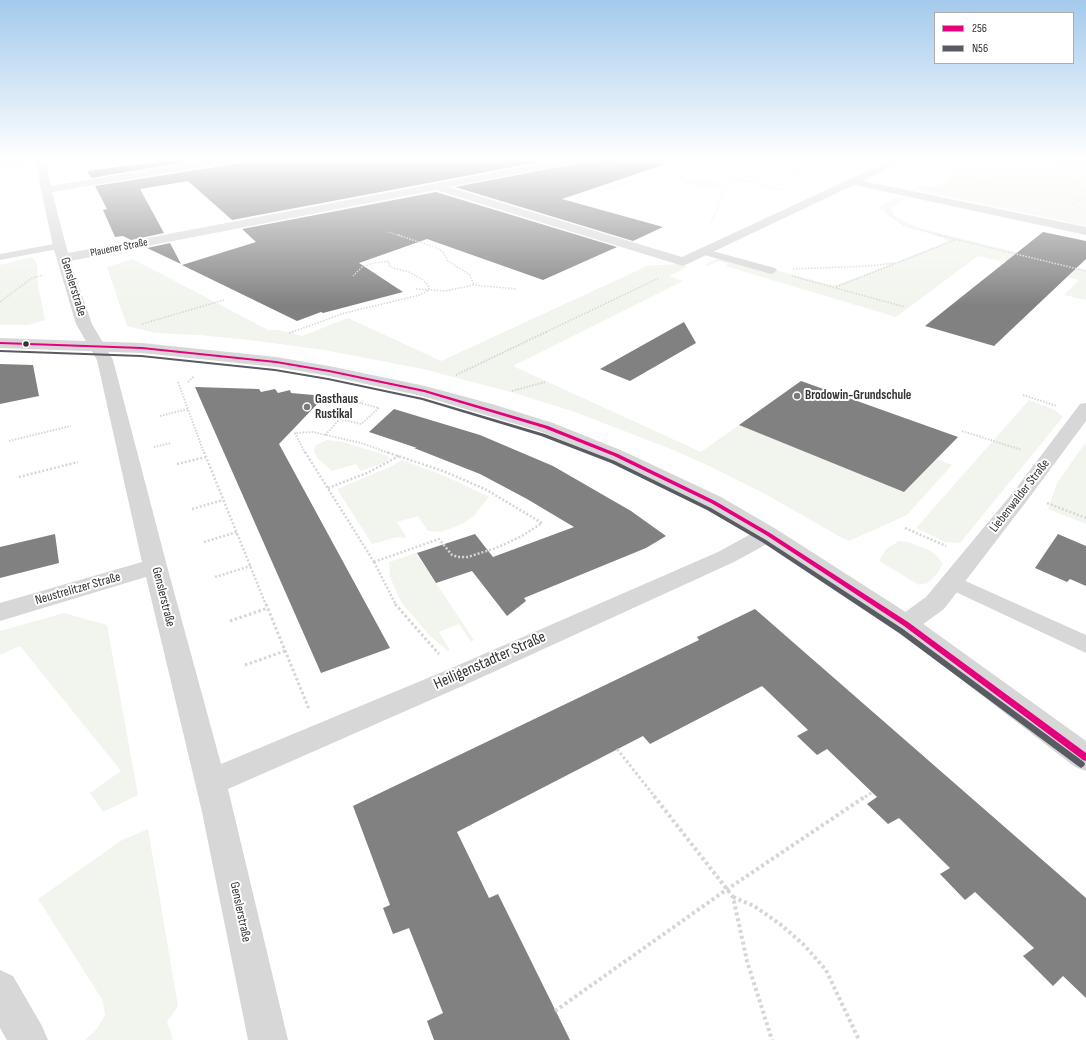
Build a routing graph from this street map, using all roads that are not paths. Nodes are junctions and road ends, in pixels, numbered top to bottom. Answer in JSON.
{"nodes":[{"id":1,"x":51,"y":209,"type":"edge"},
{"id":2,"x":310,"y":209,"type":"edge"},
{"id":3,"x":511,"y":209,"type":"edge"},
{"id":4,"x":797,"y":209,"type":"edge"},
{"id":5,"x":978,"y":209,"type":"edge"},
{"id":6,"x":1086,"y":231,"type":"edge"},
{"id":7,"x":62,"y":252,"type":"junction"},
{"id":8,"x":705,"y":252,"type":"junction"},
{"id":9,"x":0,"y":257,"type":"edge"},
{"id":10,"x":770,"y":270,"type":"road end"},
{"id":11,"x":0,"y":344,"type":"edge"},
{"id":12,"x":97,"y":347,"type":"junction"},
{"id":13,"x":1084,"y":411,"type":"edge"},
{"id":14,"x":768,"y":534,"type":"junction"},
{"id":15,"x":155,"y":566,"type":"junction"},
{"id":16,"x":952,"y":582,"type":"junction"},
{"id":17,"x":0,"y":612,"type":"edge"},
{"id":18,"x":906,"y":624,"type":"junction"},
{"id":19,"x":1086,"y":645,"type":"edge"},
{"id":20,"x":1086,"y":758,"type":"edge"},
{"id":21,"x":210,"y":782,"type":"junction"},
{"id":22,"x":0,"y":989,"type":"edge"},
{"id":23,"x":28,"y":1040,"type":"edge"},
{"id":24,"x":268,"y":1040,"type":"edge"}],
"edges":[{"from":1,"to":7,"type":"street","name":"Genslerstraße"},
{"from":2,"to":7,"type":"street","name":"Plauener Straße"},
{"from":3,"to":8,"type":"street"},
{"from":4,"to":8,"type":"street"},
{"from":5,"to":6,"type":"street"},
{"from":7,"to":9,"type":"lane"},
{"from":7,"to":12,"type":"street","name":"Genslerstraße"},
{"from":8,"to":10,"type":"lane"},
{"from":11,"to":12,"type":"street"},
{"from":12,"to":14,"type":"street"},
{"from":12,"to":15,"type":"street","name":"Genslerstraße"},
{"from":13,"to":16,"type":"street","name":"Liebenwalder Straße"},
{"from":14,"to":18,"type":"street"},
{"from":14,"to":21,"type":"street","name":"Heiligenstadter Straße"},
{"from":15,"to":17,"type":"street","name":"Neustrelitzer Straße"},
{"from":15,"to":21,"type":"street","name":"Genslerstraße"},
{"from":16,"to":18,"type":"street","name":"Liebenwalder Straße"},
{"from":16,"to":19,"type":"lane"},
{"from":18,"to":20,"type":"street"},
{"from":21,"to":24,"type":"street","name":"Genslerstraße"},
{"from":22,"to":23,"type":"street"}]}
